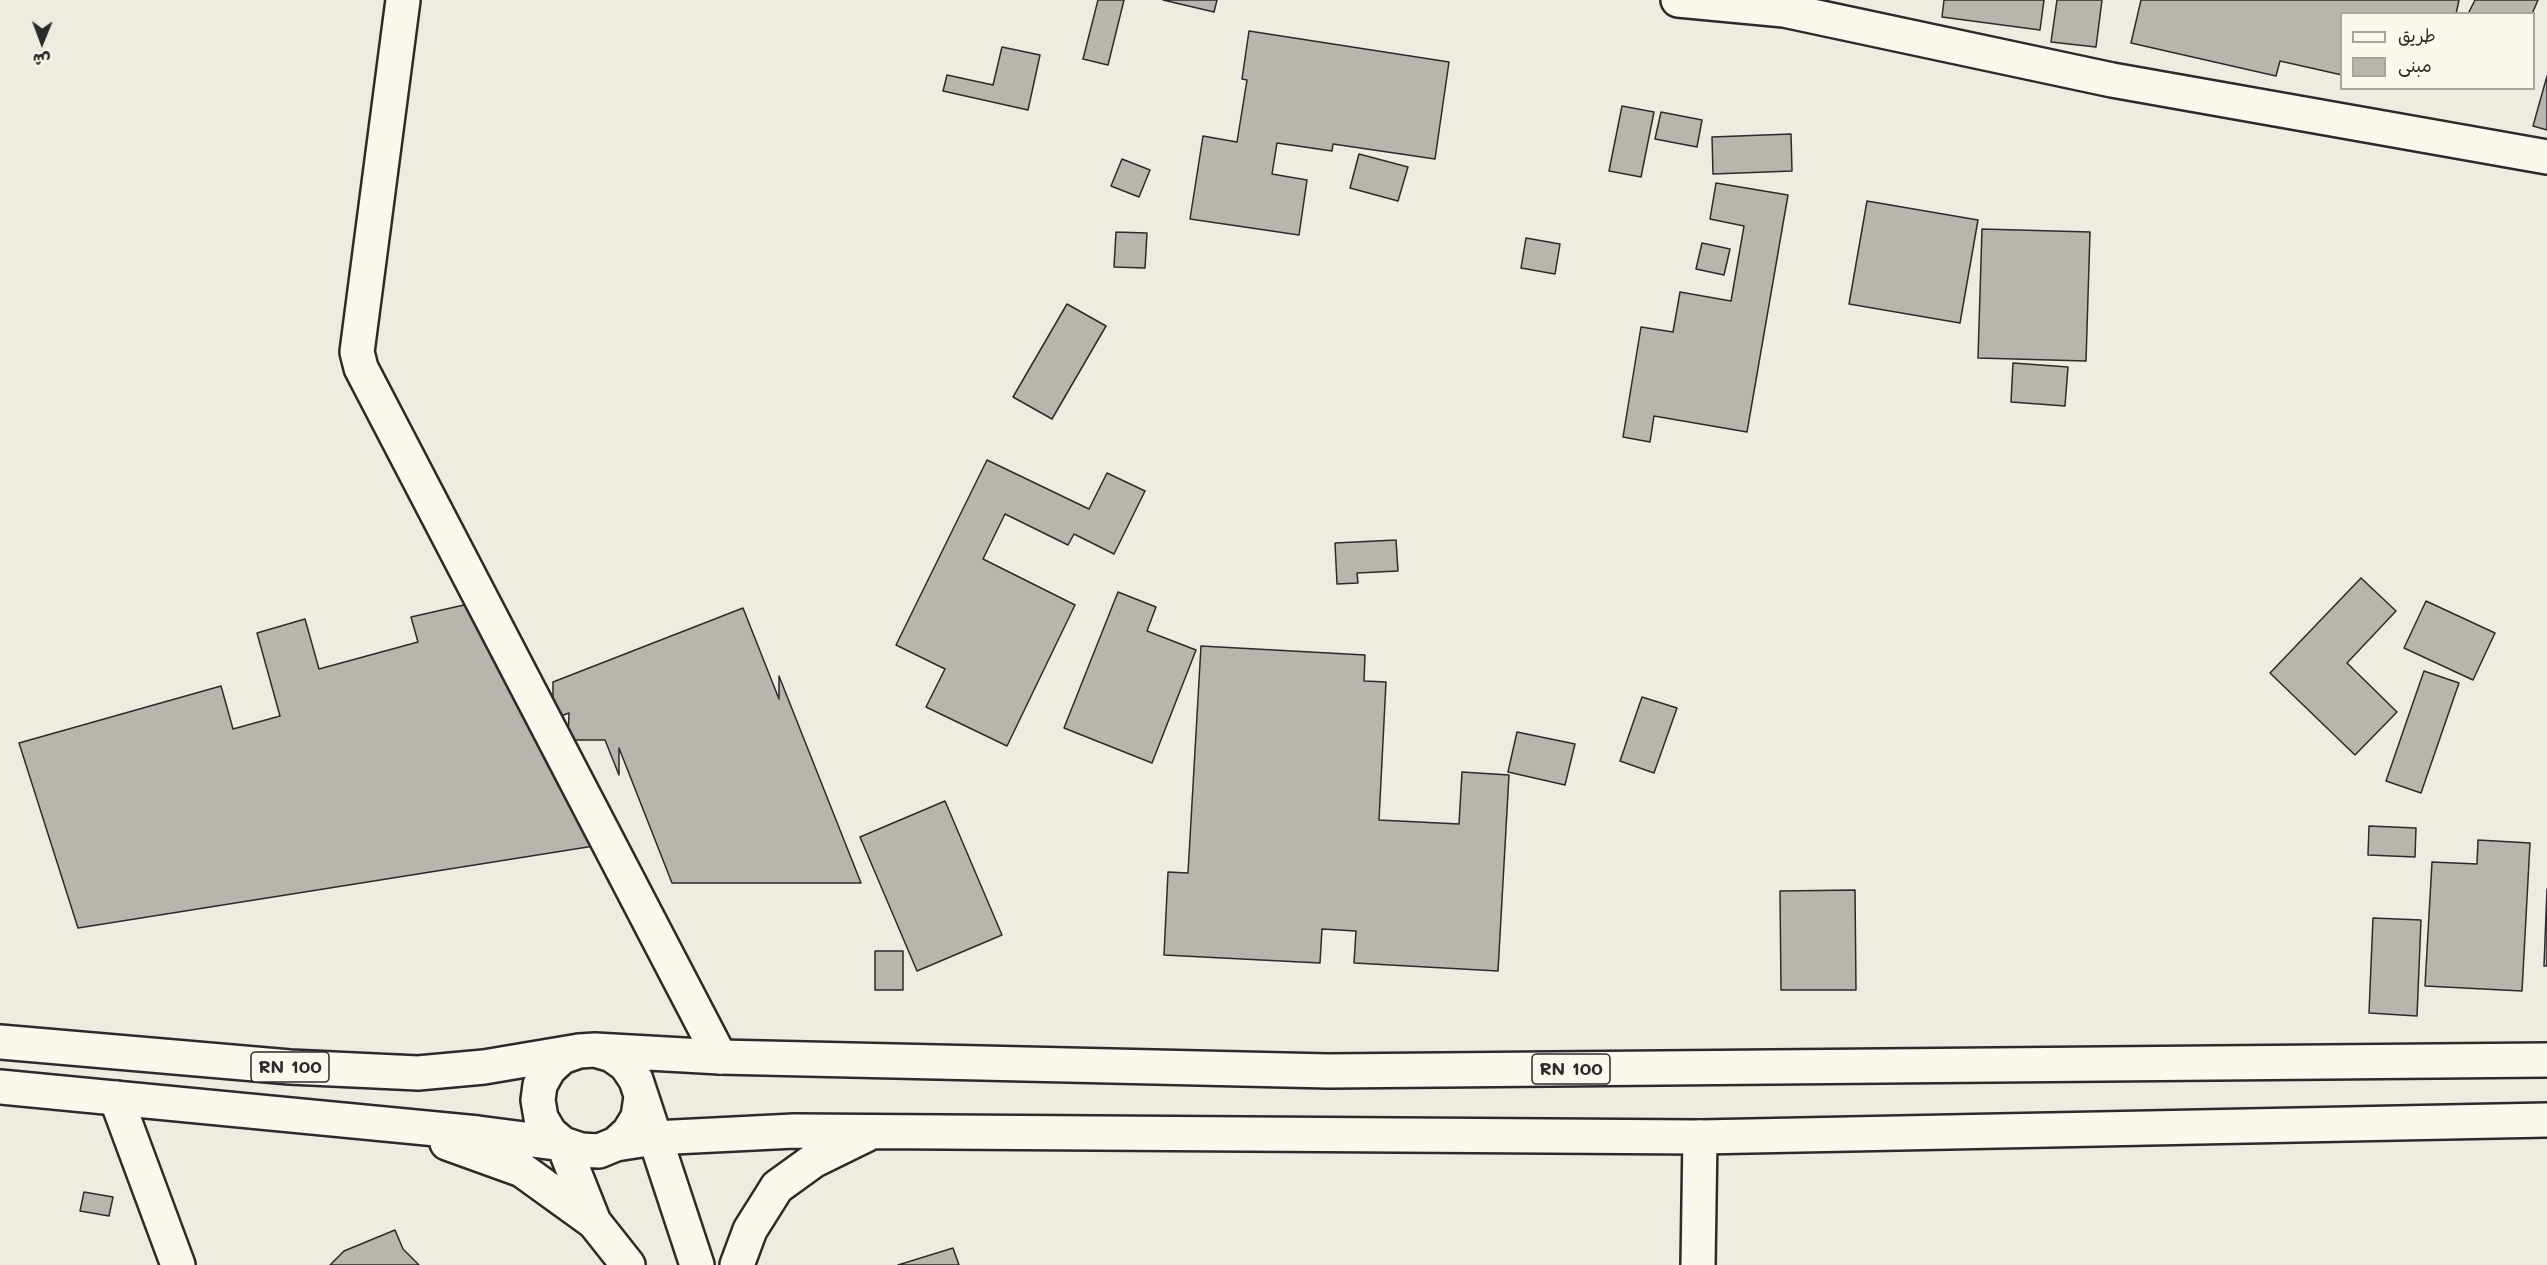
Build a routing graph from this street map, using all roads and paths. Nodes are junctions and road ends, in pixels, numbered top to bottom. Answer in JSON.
{"nodes":[{"id":1,"x":403,"y":0,"type":"edge"},
{"id":2,"x":1678,"y":0,"type":"edge"},
{"id":3,"x":2547,"y":157,"type":"edge"},
{"id":4,"x":0,"y":1042,"type":"edge"},
{"id":5,"x":587,"y":1050,"type":"junction"},
{"id":6,"x":720,"y":1057,"type":"junction"},
{"id":7,"x":2547,"y":1060,"type":"edge"},
{"id":8,"x":0,"y":1087,"type":"edge"},
{"id":9,"x":640,"y":1097,"type":"junction"},
{"id":10,"x":116,"y":1098,"type":"junction"},
{"id":11,"x":2547,"y":1120,"type":"edge"},
{"id":12,"x":394,"y":1124,"type":"junction"},
{"id":13,"x":876,"y":1130,"type":"junction"},
{"id":14,"x":1700,"y":1137,"type":"junction"},
{"id":15,"x":654,"y":1138,"type":"junction"},
{"id":16,"x":563,"y":1144,"type":"junction"},
{"id":17,"x":616,"y":1144,"type":"junction"},
{"id":18,"x":594,"y":1222,"type":"junction"},
{"id":19,"x":178,"y":1265,"type":"edge"},
{"id":20,"x":628,"y":1265,"type":"edge"},
{"id":21,"x":697,"y":1265,"type":"edge"},
{"id":22,"x":737,"y":1265,"type":"edge"},
{"id":23,"x":1698,"y":1265,"type":"edge"}],
"edges":[{"from":1,"to":6,"type":"main road"},
{"from":2,"to":3,"type":"main road"},
{"from":4,"to":5,"type":"main road","number":"RN 100"},
{"from":5,"to":6,"type":"main road","number":"RN 100"},
{"from":5,"to":9,"type":"main road"},
{"from":5,"to":16,"type":"main road"},
{"from":6,"to":7,"type":"main road","number":"RN 100"},
{"from":8,"to":10,"type":"main road","number":"RN 100"},
{"from":9,"to":15,"type":"main road"},
{"from":9,"to":17,"type":"main road"},
{"from":10,"to":12,"type":"main road","number":"RN 100"},
{"from":10,"to":19,"type":"main road"},
{"from":11,"to":14,"type":"main road"},
{"from":12,"to":16,"type":"main road","number":"RN 100"},
{"from":12,"to":18,"type":"main road"},
{"from":13,"to":14,"type":"main road"},
{"from":13,"to":15,"type":"main road"},
{"from":13,"to":22,"type":"main road"},
{"from":14,"to":23,"type":"main road"},
{"from":15,"to":17,"type":"main road"},
{"from":15,"to":21,"type":"main road"},
{"from":16,"to":17,"type":"main road"},
{"from":16,"to":18,"type":"main road"},
{"from":18,"to":20,"type":"main road"}]}
